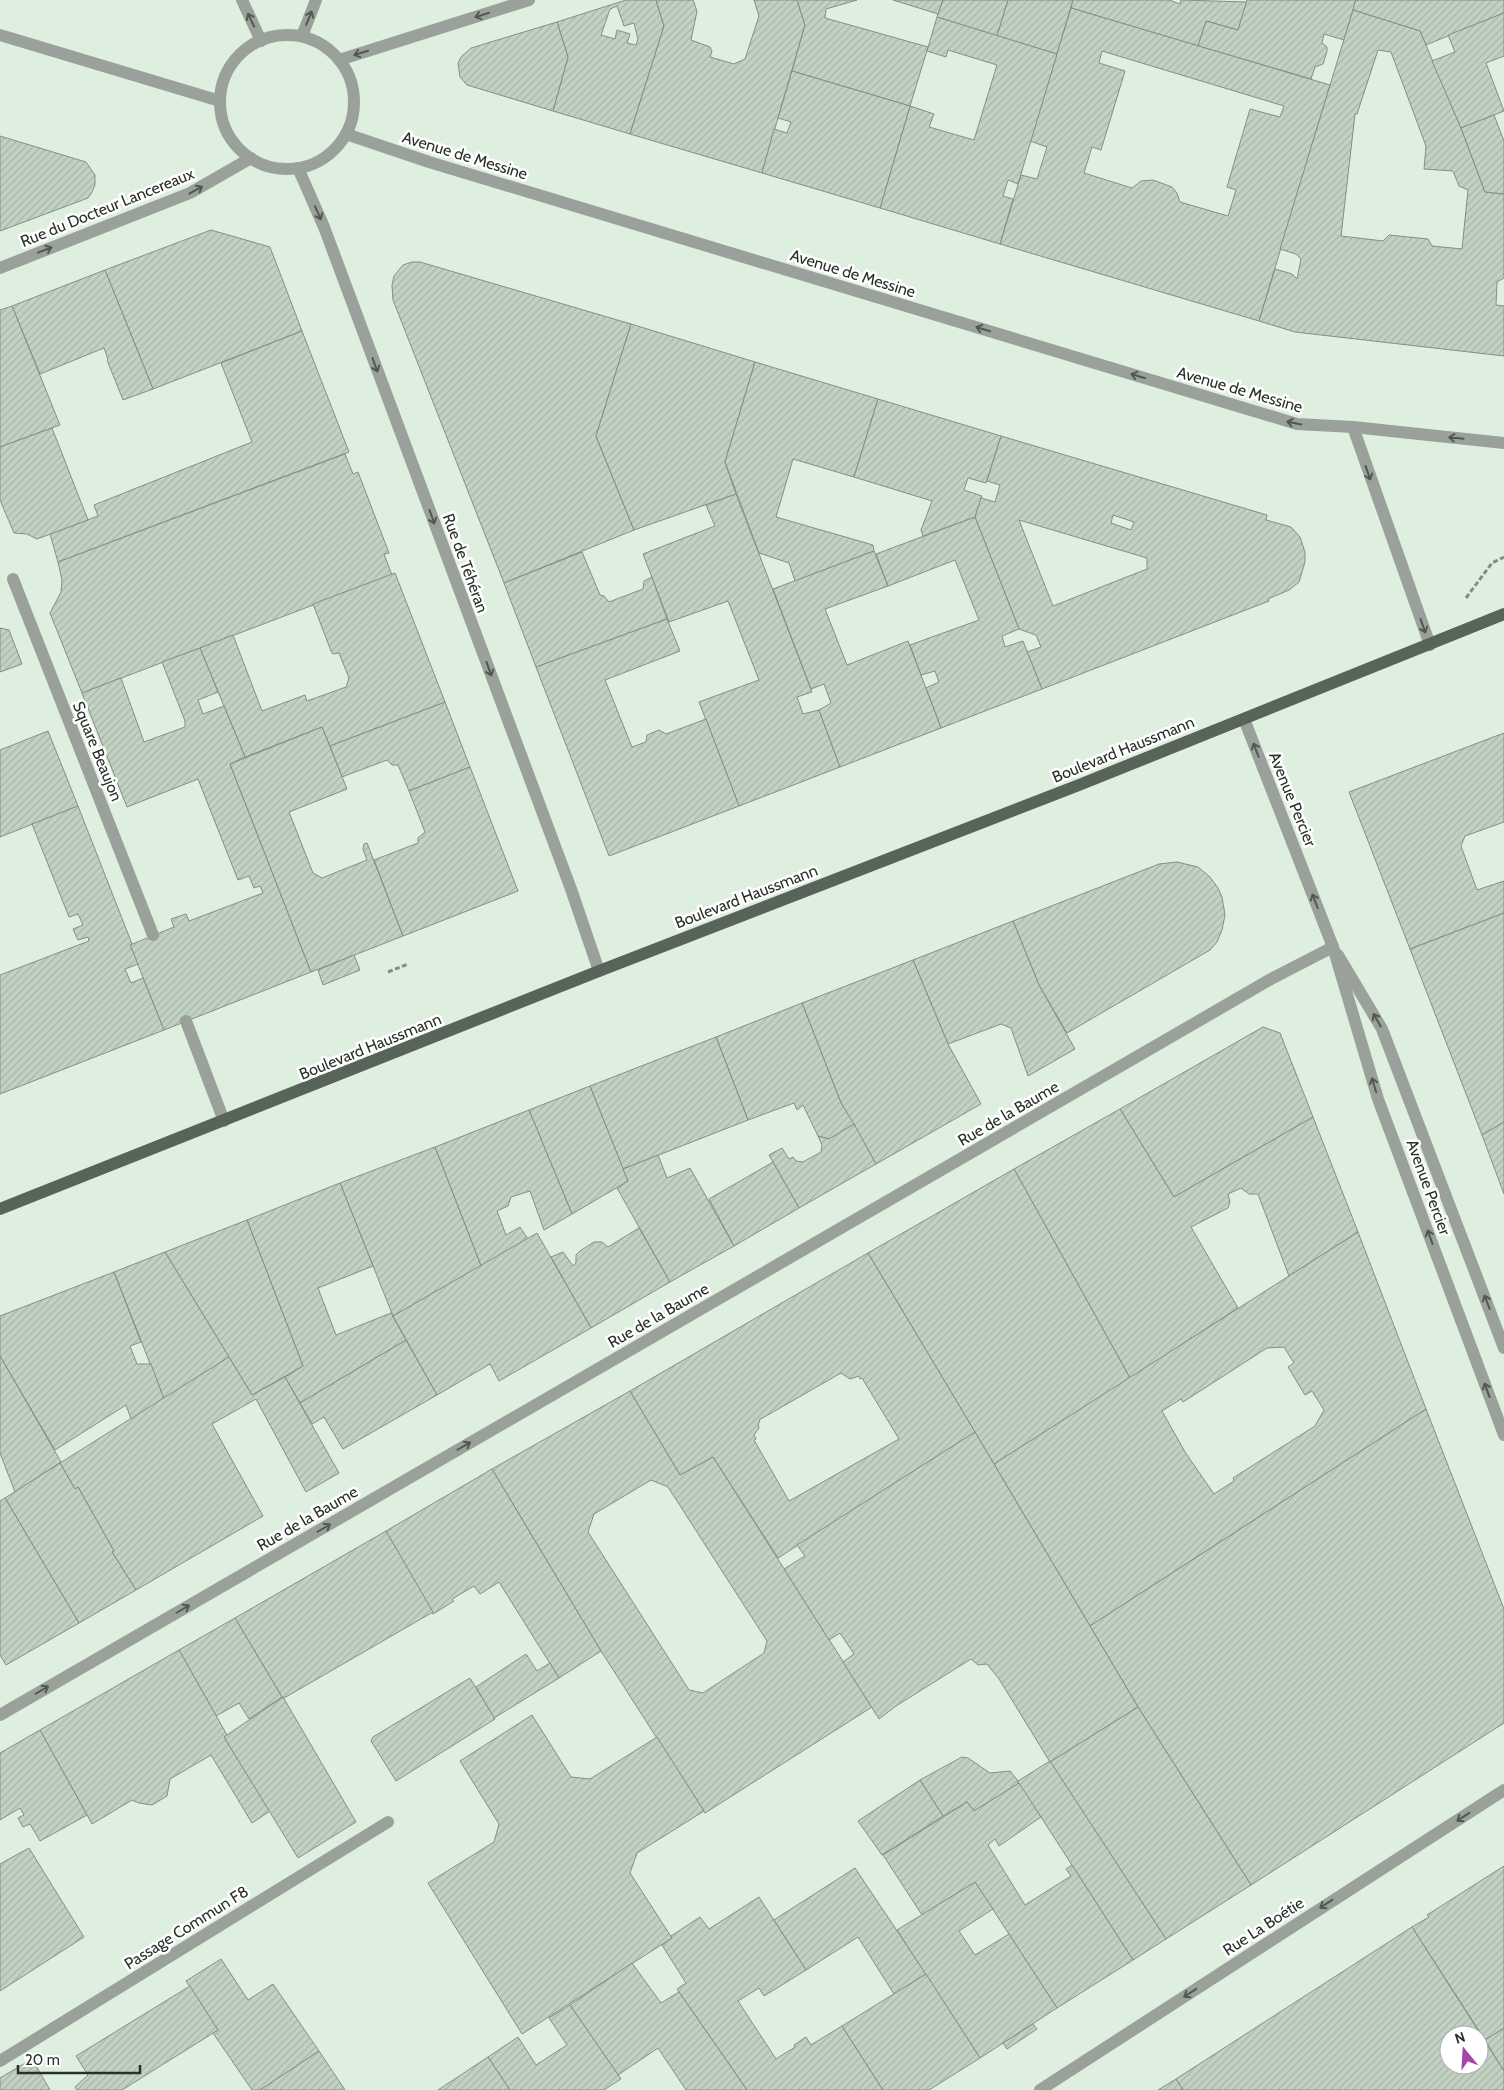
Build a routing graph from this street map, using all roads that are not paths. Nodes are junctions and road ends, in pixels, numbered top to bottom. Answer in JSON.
{"nodes":[{"id":1,"x":242,"y":0,"type":"edge"},
{"id":2,"x":316,"y":0,"type":"edge"},
{"id":3,"x":529,"y":0,"type":"edge"},
{"id":4,"x":0,"y":35,"type":"edge"},
{"id":5,"x":302,"y":36,"type":"junction"},
{"id":6,"x":261,"y":41,"type":"junction"},
{"id":7,"x":339,"y":60,"type":"junction"},
{"id":8,"x":220,"y":102,"type":"junction"},
{"id":9,"x":346,"y":134,"type":"junction"},
{"id":10,"x":251,"y":158,"type":"junction"},
{"id":11,"x":298,"y":168,"type":"junction"},
{"id":12,"x":0,"y":268,"type":"edge"},
{"id":13,"x":1352,"y":427,"type":"junction"},
{"id":14,"x":1504,"y":443,"type":"edge"},
{"id":15,"x":12,"y":579,"type":"dead end"},
{"id":16,"x":1504,"y":614,"type":"edge"},
{"id":17,"x":1430,"y":645,"type":"junction"},
{"id":18,"x":1244,"y":719,"type":"junction"},
{"id":19,"x":153,"y":935,"type":"dead end"},
{"id":20,"x":1333,"y":947,"type":"junction"},
{"id":21,"x":599,"y":971,"type":"junction"},
{"id":22,"x":186,"y":1021,"type":"dead end"},
{"id":23,"x":224,"y":1121,"type":"junction"},
{"id":24,"x":0,"y":1209,"type":"edge"},
{"id":25,"x":1504,"y":1348,"type":"edge"},
{"id":26,"x":1504,"y":1435,"type":"edge"},
{"id":27,"x":0,"y":1715,"type":"edge"},
{"id":28,"x":1504,"y":1790,"type":"edge"},
{"id":29,"x":388,"y":1822,"type":"dead end"},
{"id":30,"x":0,"y":2061,"type":"edge"},
{"id":31,"x":1040,"y":2090,"type":"edge"}],
"edges":[{"from":6,"to":1,"type":"street","one_way":true},
{"from":5,"to":2,"type":"street","one_way":true},
{"from":3,"to":7,"type":"street","one_way":true},
{"from":4,"to":8,"type":"street"},
{"from":5,"to":6,"type":"street"},
{"from":5,"to":7,"type":"street"},
{"from":6,"to":8,"type":"street"},
{"from":7,"to":9,"type":"street"},
{"from":8,"to":10,"type":"street"},
{"from":9,"to":11,"type":"street"},
{"from":13,"to":9,"type":"street","name":"Avenue de Messine","one_way":true},
{"from":10,"to":11,"type":"street"},
{"from":12,"to":10,"type":"street","name":"Rue du Docteur Lancereaux","one_way":true},
{"from":11,"to":21,"type":"street","name":"Rue de Téhéran","one_way":true},
{"from":14,"to":13,"type":"street","name":"Avenue de Messine","one_way":true},
{"from":13,"to":17,"type":"street","one_way":true},
{"from":15,"to":19,"type":"street","name":"Square Beaujon"},
{"from":16,"to":17,"type":"main road","name":"Boulevard Haussmann"},
{"from":17,"to":18,"type":"main road","name":"Boulevard Haussmann"},
{"from":20,"to":18,"type":"street","name":"Avenue Percier","one_way":true},
{"from":18,"to":21,"type":"main road","name":"Boulevard Haussmann"},
{"from":25,"to":20,"type":"street","name":"Avenue Percier","one_way":true},
{"from":26,"to":20,"type":"street","name":"Avenue Percier","one_way":true},
{"from":27,"to":20,"type":"street","name":"Rue de la Baume","one_way":true},
{"from":21,"to":23,"type":"main road","name":"Boulevard Haussmann"},
{"from":22,"to":23,"type":"street"},
{"from":23,"to":24,"type":"main road","name":"Boulevard Haussmann"},
{"from":28,"to":31,"type":"street","name":"Rue La Boétie","one_way":true},
{"from":29,"to":30,"type":"street","name":"Passage Commun F8"}]}
